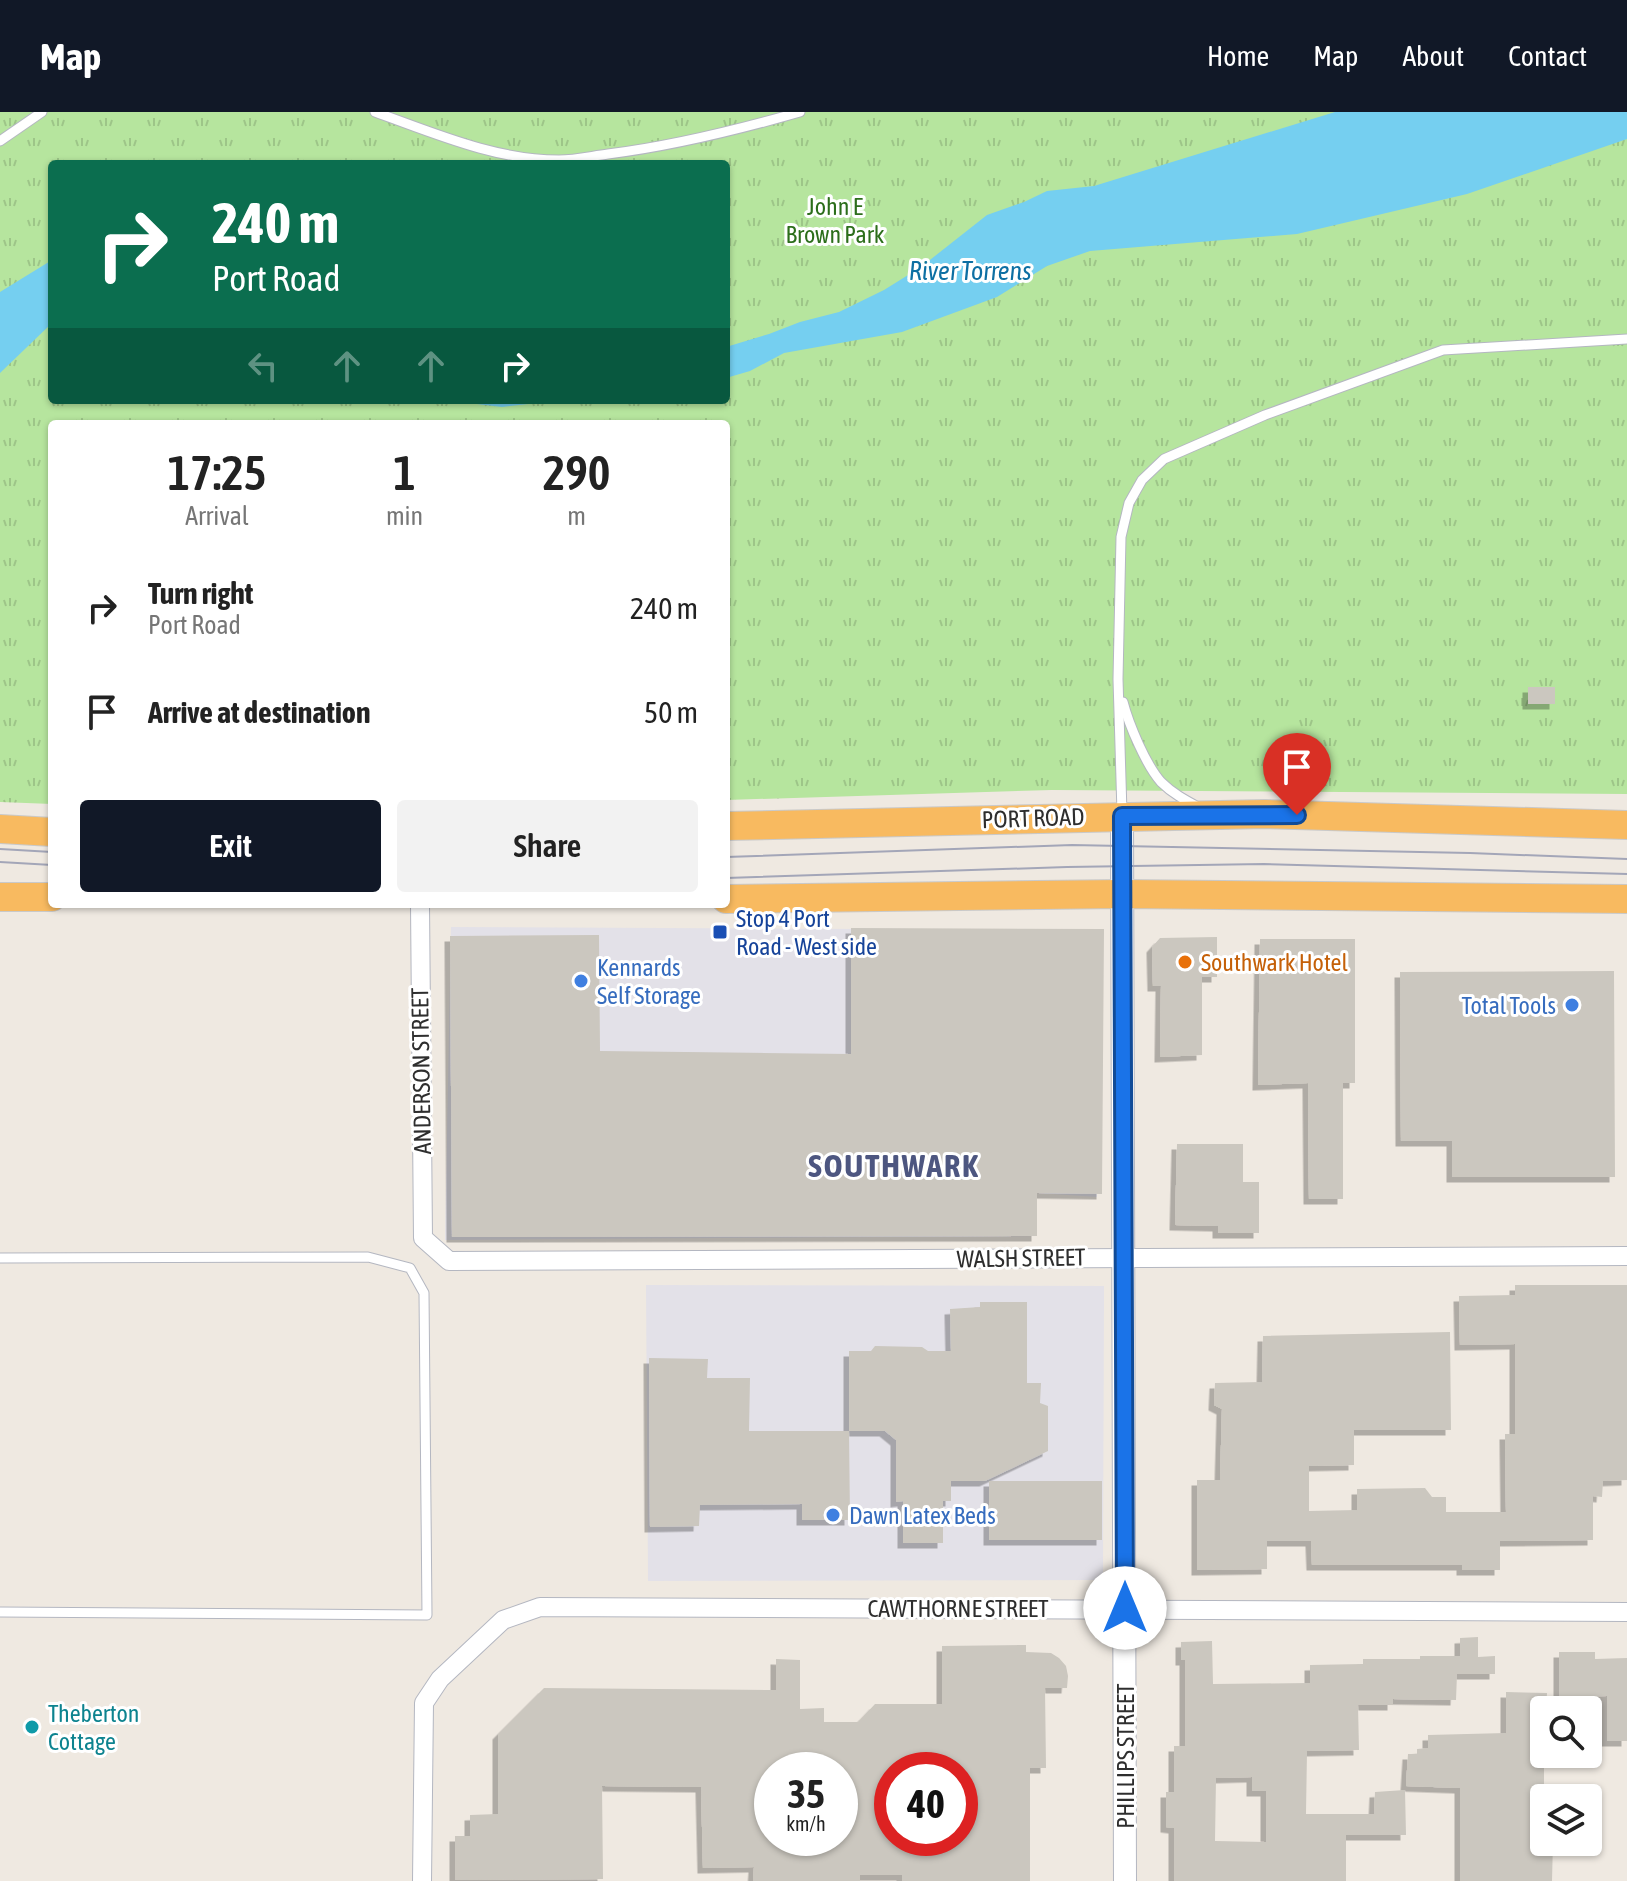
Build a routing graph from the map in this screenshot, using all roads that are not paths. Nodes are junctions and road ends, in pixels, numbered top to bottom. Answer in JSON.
{"nodes":[{"id":1,"x":42,"y":112,"type":"edge"},
{"id":2,"x":375,"y":112,"type":"edge"},
{"id":3,"x":800,"y":112,"type":"edge"},
{"id":4,"x":0,"y":141,"type":"edge"},
{"id":5,"x":1627,"y":339,"type":"edge"},
{"id":6,"x":1119,"y":667,"type":"junction"},
{"id":7,"x":1211,"y":815,"type":"junction"},
{"id":8,"x":1122,"y":816,"type":"junction"},
{"id":9,"x":1627,"y":825,"type":"edge"},
{"id":10,"x":730,"y":826,"type":"edge"},
{"id":11,"x":0,"y":829,"type":"edge"},
{"id":12,"x":48,"y":832,"type":"edge"},
{"id":13,"x":1122,"y":894,"type":"junction"},
{"id":14,"x":0,"y":897,"type":"edge"},
{"id":15,"x":48,"y":897,"type":"edge"},
{"id":16,"x":730,"y":899,"type":"edge"},
{"id":17,"x":1627,"y":899,"type":"edge"},
{"id":18,"x":420,"y":908,"type":"edge"},
{"id":19,"x":423,"y":1238,"type":"joint"},
{"id":20,"x":1627,"y":1256,"type":"edge"},
{"id":21,"x":1125,"y":1257,"type":"junction"},
{"id":22,"x":0,"y":1258,"type":"edge"},
{"id":23,"x":1125,"y":1608,"type":"junction"},
{"id":24,"x":0,"y":1612,"type":"edge"},
{"id":25,"x":1627,"y":1612,"type":"edge"},
{"id":26,"x":422,"y":1881,"type":"edge"},
{"id":27,"x":1125,"y":1881,"type":"edge"}],
"edges":[{"from":1,"to":4,"type":"lane"},
{"from":2,"to":3,"type":"lane"},
{"from":5,"to":6,"type":"lane"},
{"from":6,"to":7,"type":"lane"},
{"from":6,"to":8,"type":"lane"},
{"from":7,"to":8,"type":"highway","name":"PORT ROAD"},
{"from":7,"to":9,"type":"highway","name":"PORT ROAD"},
{"from":8,"to":10,"type":"highway","name":"PORT ROAD"},
{"from":8,"to":13,"type":"street","name":"PHILLIPS STREET"},
{"from":11,"to":12,"type":"highway"},
{"from":13,"to":16,"type":"highway"},
{"from":13,"to":17,"type":"highway"},
{"from":13,"to":21,"type":"street","name":"PHILLIPS STREET"},
{"from":14,"to":15,"type":"highway"},
{"from":18,"to":19,"type":"street","name":"ANDERSON STREET"},
{"from":19,"to":21,"type":"street","name":"WALSH STREET"},
{"from":20,"to":21,"type":"street","name":"WALSH STREET"},
{"from":21,"to":23,"type":"street","name":"PHILLIPS STREET"},
{"from":22,"to":24,"type":"lane"},
{"from":23,"to":25,"type":"street","name":"CAWTHORNE STREET"},
{"from":23,"to":26,"type":"street","name":"CAWTHORNE STREET"},
{"from":23,"to":27,"type":"street","name":"PHILLIPS STREET"}]}
